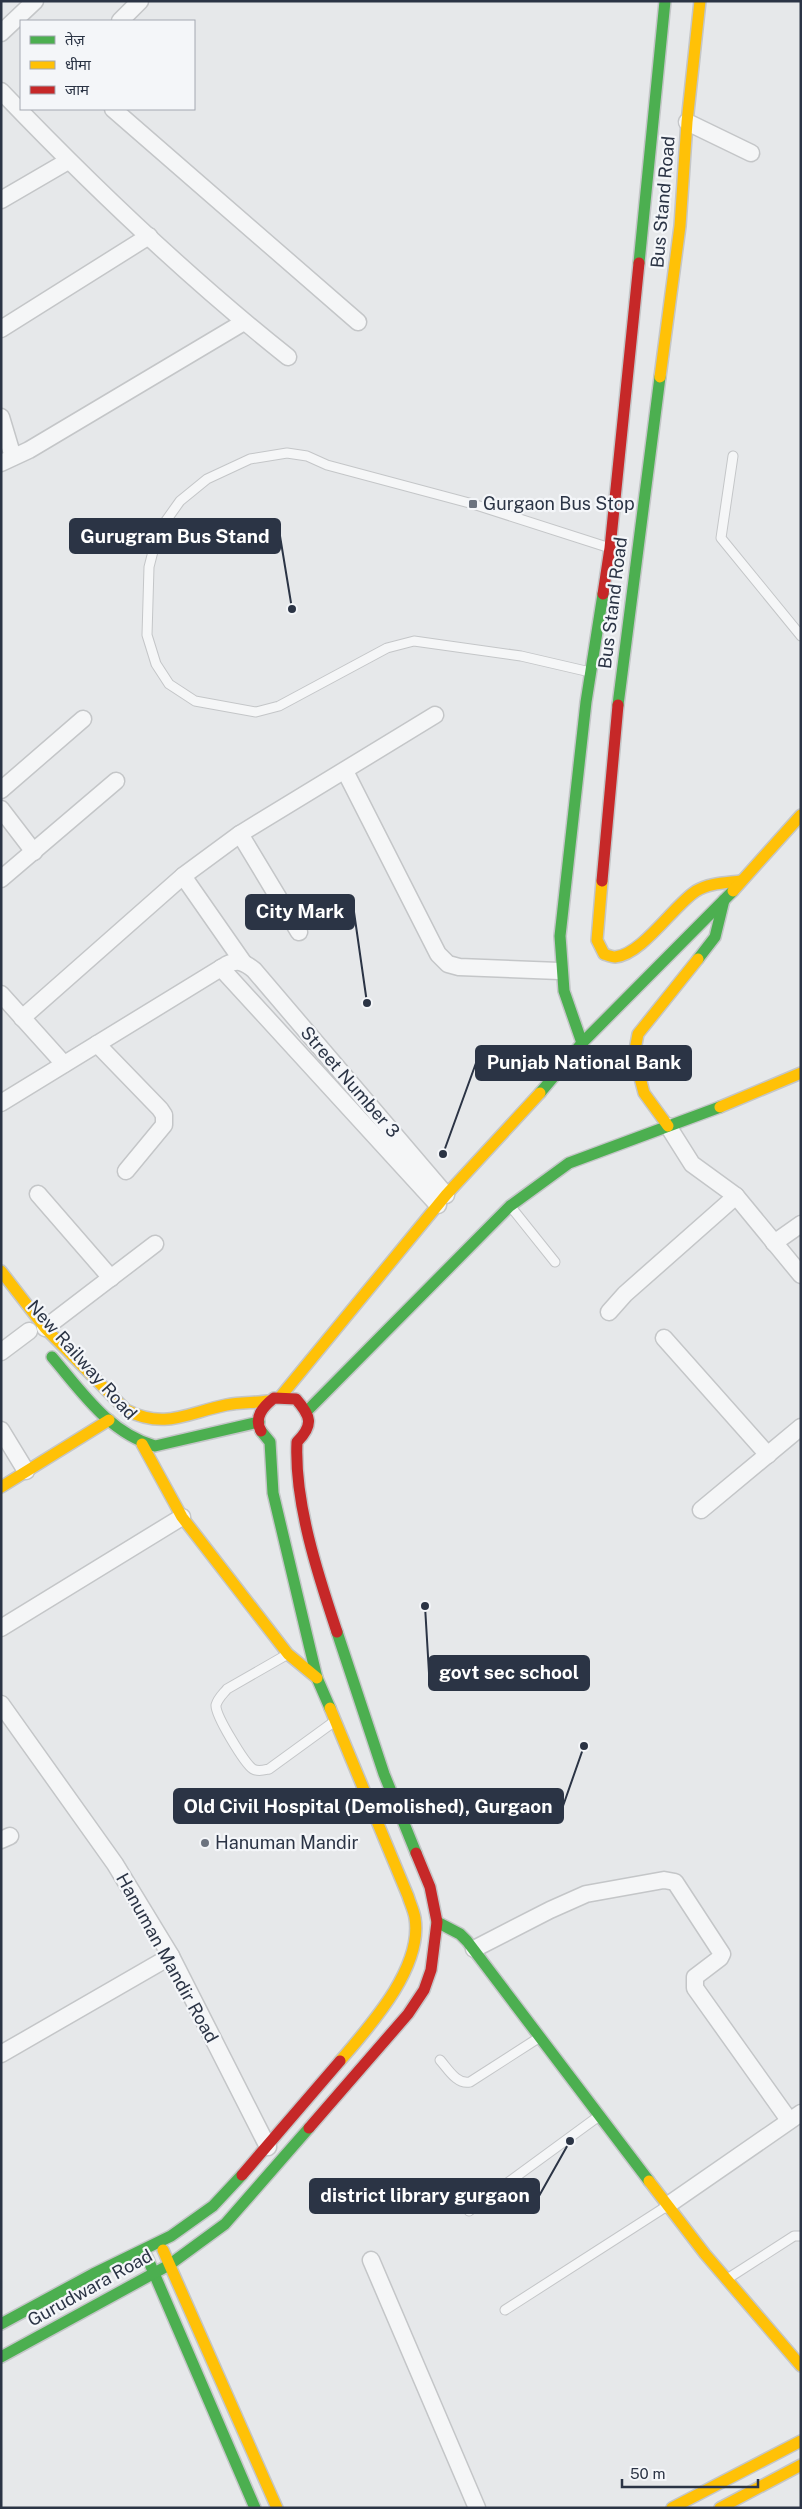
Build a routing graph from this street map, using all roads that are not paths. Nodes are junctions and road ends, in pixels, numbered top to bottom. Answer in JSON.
{"nodes":[{"id":1,"x":35,"y":1,"type":"edge"},
{"id":2,"x":140,"y":1,"type":"edge"},
{"id":3,"x":665,"y":1,"type":"edge"},
{"id":4,"x":700,"y":1,"type":"edge"},
{"id":5,"x":121,"y":20,"type":"edge"},
{"id":6,"x":1,"y":33,"type":"edge"},
{"id":7,"x":1,"y":91,"type":"edge"},
{"id":8,"x":114,"y":110,"type":"edge"},
{"id":9,"x":687,"y":122,"type":"junction"},
{"id":10,"x":751,"y":153,"type":"dead end"},
{"id":11,"x":68,"y":162,"type":"junction"},
{"id":12,"x":1,"y":200,"type":"edge"},
{"id":13,"x":149,"y":236,"type":"junction"},
{"id":14,"x":244,"y":322,"type":"junction"},
{"id":15,"x":358,"y":322,"type":"dead end"},
{"id":16,"x":1,"y":329,"type":"edge"},
{"id":17,"x":288,"y":357,"type":"dead end"},
{"id":18,"x":1,"y":417,"type":"edge"},
{"id":19,"x":733,"y":456,"type":"dead end"},
{"id":20,"x":7,"y":460,"type":"edge"},
{"id":21,"x":610,"y":548,"type":"junction"},
{"id":22,"x":801,"y":636,"type":"edge"},
{"id":23,"x":590,"y":672,"type":"junction"},
{"id":24,"x":435,"y":715,"type":"dead end"},
{"id":25,"x":83,"y":720,"type":"dead end"},
{"id":26,"x":345,"y":771,"type":"junction"},
{"id":27,"x":116,"y":781,"type":"dead end"},
{"id":28,"x":1,"y":790,"type":"edge"},
{"id":29,"x":1,"y":809,"type":"edge"},
{"id":30,"x":801,"y":815,"type":"edge"},
{"id":31,"x":240,"y":834,"type":"junction"},
{"id":32,"x":34,"y":852,"type":"junction"},
{"id":33,"x":183,"y":876,"type":"junction"},
{"id":34,"x":1,"y":880,"type":"edge"},
{"id":35,"x":741,"y":881,"type":"junction"},
{"id":36,"x":724,"y":900,"type":"junction"},
{"id":37,"x":299,"y":932,"type":"dead end"},
{"id":38,"x":248,"y":966,"type":"junction"},
{"id":39,"x":221,"y":968,"type":"junction"},
{"id":40,"x":559,"y":971,"type":"junction"},
{"id":41,"x":1,"y":994,"type":"edge"},
{"id":42,"x":22,"y":1018,"type":"junction"},
{"id":43,"x":582,"y":1043,"type":"junction"},
{"id":44,"x":97,"y":1044,"type":"junction"},
{"id":45,"x":64,"y":1064,"type":"junction"},
{"id":46,"x":801,"y":1073,"type":"edge"},
{"id":47,"x":1,"y":1103,"type":"edge"},
{"id":48,"x":668,"y":1126,"type":"junction"},
{"id":49,"x":126,"y":1171,"type":"dead end"},
{"id":50,"x":38,"y":1194,"type":"dead end"},
{"id":51,"x":736,"y":1196,"type":"junction"},
{"id":52,"x":442,"y":1200,"type":"junction"},
{"id":53,"x":510,"y":1206,"type":"junction"},
{"id":54,"x":801,"y":1224,"type":"edge"},
{"id":55,"x":774,"y":1243,"type":"junction"},
{"id":56,"x":155,"y":1244,"type":"dead end"},
{"id":57,"x":555,"y":1262,"type":"dead end"},
{"id":58,"x":1,"y":1271,"type":"edge"},
{"id":59,"x":801,"y":1276,"type":"edge"},
{"id":60,"x":111,"y":1278,"type":"junction"},
{"id":61,"x":609,"y":1312,"type":"dead end"},
{"id":62,"x":35,"y":1334,"type":"junction"},
{"id":63,"x":664,"y":1338,"type":"dead end"},
{"id":64,"x":1,"y":1352,"type":"edge"},
{"id":65,"x":281,"y":1396,"type":"junction"},
{"id":66,"x":268,"y":1402,"type":"junction"},
{"id":67,"x":306,"y":1411,"type":"junction"},
{"id":68,"x":109,"y":1420,"type":"junction"},
{"id":69,"x":258,"y":1422,"type":"junction"},
{"id":70,"x":801,"y":1427,"type":"edge"},
{"id":71,"x":1,"y":1430,"type":"edge"},
{"id":72,"x":142,"y":1444,"type":"junction"},
{"id":73,"x":768,"y":1455,"type":"junction"},
{"id":74,"x":26,"y":1471,"type":"junction"},
{"id":75,"x":1,"y":1486,"type":"edge"},
{"id":76,"x":701,"y":1510,"type":"dead end"},
{"id":77,"x":182,"y":1517,"type":"junction"},
{"id":78,"x":1,"y":1628,"type":"edge"},
{"id":79,"x":288,"y":1654,"type":"junction"},
{"id":80,"x":317,"y":1678,"type":"junction"},
{"id":81,"x":1,"y":1704,"type":"edge"},
{"id":82,"x":336,"y":1720,"type":"junction"},
{"id":83,"x":437,"y":1922,"type":"junction"},
{"id":84,"x":474,"y":1950,"type":"junction"},
{"id":85,"x":171,"y":1956,"type":"junction"},
{"id":86,"x":540,"y":2037,"type":"junction"},
{"id":87,"x":1,"y":2054,"type":"edge"},
{"id":88,"x":440,"y":2060,"type":"dead end"},
{"id":89,"x":601,"y":2114,"type":"junction"},
{"id":90,"x":795,"y":2117,"type":"edge"},
{"id":91,"x":268,"y":2147,"type":"junction"},
{"id":92,"x":668,"y":2205,"type":"junction"},
{"id":93,"x":469,"y":2211,"type":"dead end"},
{"id":94,"x":801,"y":2236,"type":"edge"},
{"id":95,"x":160,"y":2241,"type":"junction"},
{"id":96,"x":143,"y":2250,"type":"junction"},
{"id":97,"x":371,"y":2260,"type":"dead end"},
{"id":98,"x":169,"y":2265,"type":"junction"},
{"id":99,"x":153,"y":2272,"type":"junction"},
{"id":100,"x":726,"y":2279,"type":"junction"},
{"id":101,"x":505,"y":2310,"type":"dead end"},
{"id":102,"x":1,"y":2324,"type":"edge"},
{"id":103,"x":1,"y":2357,"type":"edge"},
{"id":104,"x":801,"y":2366,"type":"edge"},
{"id":105,"x":801,"y":2441,"type":"edge"},
{"id":106,"x":801,"y":2465,"type":"edge"},
{"id":107,"x":255,"y":2508,"type":"edge"},
{"id":108,"x":277,"y":2508,"type":"edge"},
{"id":109,"x":477,"y":2508,"type":"edge"},
{"id":110,"x":672,"y":2508,"type":"edge"},
{"id":111,"x":720,"y":2508,"type":"edge"}],
"edges":[{"from":1,"to":6,"type":"street"},
{"from":2,"to":5,"type":"street"},
{"from":3,"to":21,"type":"main road","name":"Bus Stand Road"},
{"from":4,"to":9,"type":"main road","name":"Bus Stand Road"},
{"from":7,"to":11,"type":"street"},
{"from":8,"to":15,"type":"street"},
{"from":9,"to":10,"type":"street"},
{"from":9,"to":35,"type":"main road","name":"Bus Stand Road"},
{"from":11,"to":12,"type":"street"},
{"from":11,"to":13,"type":"street"},
{"from":13,"to":14,"type":"street"},
{"from":13,"to":16,"type":"street"},
{"from":14,"to":17,"type":"street"},
{"from":14,"to":20,"type":"street"},
{"from":18,"to":20,"type":"street"},
{"from":19,"to":22,"type":"lane"},
{"from":21,"to":23,"type":"main road","name":"Bus Stand Road"},
{"from":21,"to":23,"type":"lane"},
{"from":23,"to":40,"type":"main road","name":"Bus Stand Road"},
{"from":24,"to":26,"type":"street"},
{"from":25,"to":28,"type":"street"},
{"from":26,"to":31,"type":"street"},
{"from":26,"to":40,"type":"street"},
{"from":27,"to":32,"type":"street"},
{"from":29,"to":32,"type":"street"},
{"from":30,"to":35,"type":"main road"},
{"from":31,"to":33,"type":"street"},
{"from":31,"to":37,"type":"street"},
{"from":32,"to":34,"type":"street"},
{"from":33,"to":38,"type":"street","name":"Street Number 3"},
{"from":33,"to":42,"type":"street"},
{"from":35,"to":36,"type":"main road"},
{"from":36,"to":43,"type":"main road"},
{"from":36,"to":48,"type":"main road"},
{"from":38,"to":39,"type":"street"},
{"from":38,"to":52,"type":"street","name":"Street Number 3"},
{"from":39,"to":44,"type":"street"},
{"from":39,"to":52,"type":"street"},
{"from":40,"to":43,"type":"main road","name":"Bus Stand Road"},
{"from":41,"to":42,"type":"street"},
{"from":42,"to":45,"type":"street"},
{"from":43,"to":52,"type":"main road"},
{"from":44,"to":45,"type":"street"},
{"from":44,"to":49,"type":"street"},
{"from":45,"to":47,"type":"street"},
{"from":46,"to":48,"type":"main road"},
{"from":48,"to":51,"type":"street"},
{"from":48,"to":53,"type":"main road"},
{"from":50,"to":60,"type":"street"},
{"from":51,"to":55,"type":"street"},
{"from":51,"to":61,"type":"street"},
{"from":52,"to":65,"type":"main road"},
{"from":53,"to":57,"type":"lane"},
{"from":53,"to":67,"type":"main road"},
{"from":54,"to":55,"type":"street"},
{"from":55,"to":59,"type":"street"},
{"from":56,"to":60,"type":"street"},
{"from":58,"to":62,"type":"main road","name":"New Railway Road"},
{"from":60,"to":62,"type":"street"},
{"from":62,"to":64,"type":"street"},
{"from":62,"to":66,"type":"main road","name":"New Railway Road"},
{"from":62,"to":68,"type":"main road","name":"New Railway Road"},
{"from":63,"to":73,"type":"street"},
{"from":65,"to":66,"type":"main road"},
{"from":65,"to":67,"type":"main road"},
{"from":66,"to":69,"type":"main road"},
{"from":67,"to":83,"type":"main road","name":"Gurudwara Road"},
{"from":68,"to":72,"type":"main road","name":"New Railway Road"},
{"from":68,"to":74,"type":"main road"},
{"from":69,"to":72,"type":"main road","name":"New Railway Road"},
{"from":69,"to":80,"type":"main road"},
{"from":70,"to":73,"type":"street"},
{"from":71,"to":74,"type":"street"},
{"from":72,"to":77,"type":"main road"},
{"from":73,"to":76,"type":"street"},
{"from":74,"to":75,"type":"main road"},
{"from":77,"to":78,"type":"street"},
{"from":77,"to":79,"type":"main road"},
{"from":79,"to":80,"type":"main road"},
{"from":79,"to":82,"type":"lane"},
{"from":80,"to":82,"type":"main road"},
{"from":81,"to":85,"type":"street","name":"Hanuman Mandir Road"},
{"from":82,"to":91,"type":"main road","name":"Gurudwara Road"},
{"from":83,"to":84,"type":"main road"},
{"from":83,"to":98,"type":"main road","name":"Gurudwara Road"},
{"from":84,"to":86,"type":"main road"},
{"from":84,"to":90,"type":"street"},
{"from":85,"to":87,"type":"street"},
{"from":85,"to":91,"type":"street","name":"Hanuman Mandir Road"},
{"from":86,"to":88,"type":"lane"},
{"from":86,"to":89,"type":"main road"},
{"from":89,"to":92,"type":"main road"},
{"from":89,"to":93,"type":"lane"},
{"from":90,"to":92,"type":"street"},
{"from":91,"to":95,"type":"main road","name":"Gurudwara Road"},
{"from":92,"to":100,"type":"main road"},
{"from":92,"to":101,"type":"lane"},
{"from":94,"to":100,"type":"lane"},
{"from":95,"to":96,"type":"main road","name":"Gurudwara Road"},
{"from":95,"to":98,"type":"main road"},
{"from":96,"to":99,"type":"main road"},
{"from":96,"to":102,"type":"main road","name":"Gurudwara Road"},
{"from":97,"to":109,"type":"street"},
{"from":98,"to":99,"type":"main road","name":"Gurudwara Road"},
{"from":98,"to":108,"type":"main road"},
{"from":99,"to":103,"type":"main road","name":"Gurudwara Road"},
{"from":99,"to":107,"type":"main road"},
{"from":100,"to":104,"type":"main road"},
{"from":105,"to":110,"type":"main road"},
{"from":106,"to":111,"type":"main road"}]}
